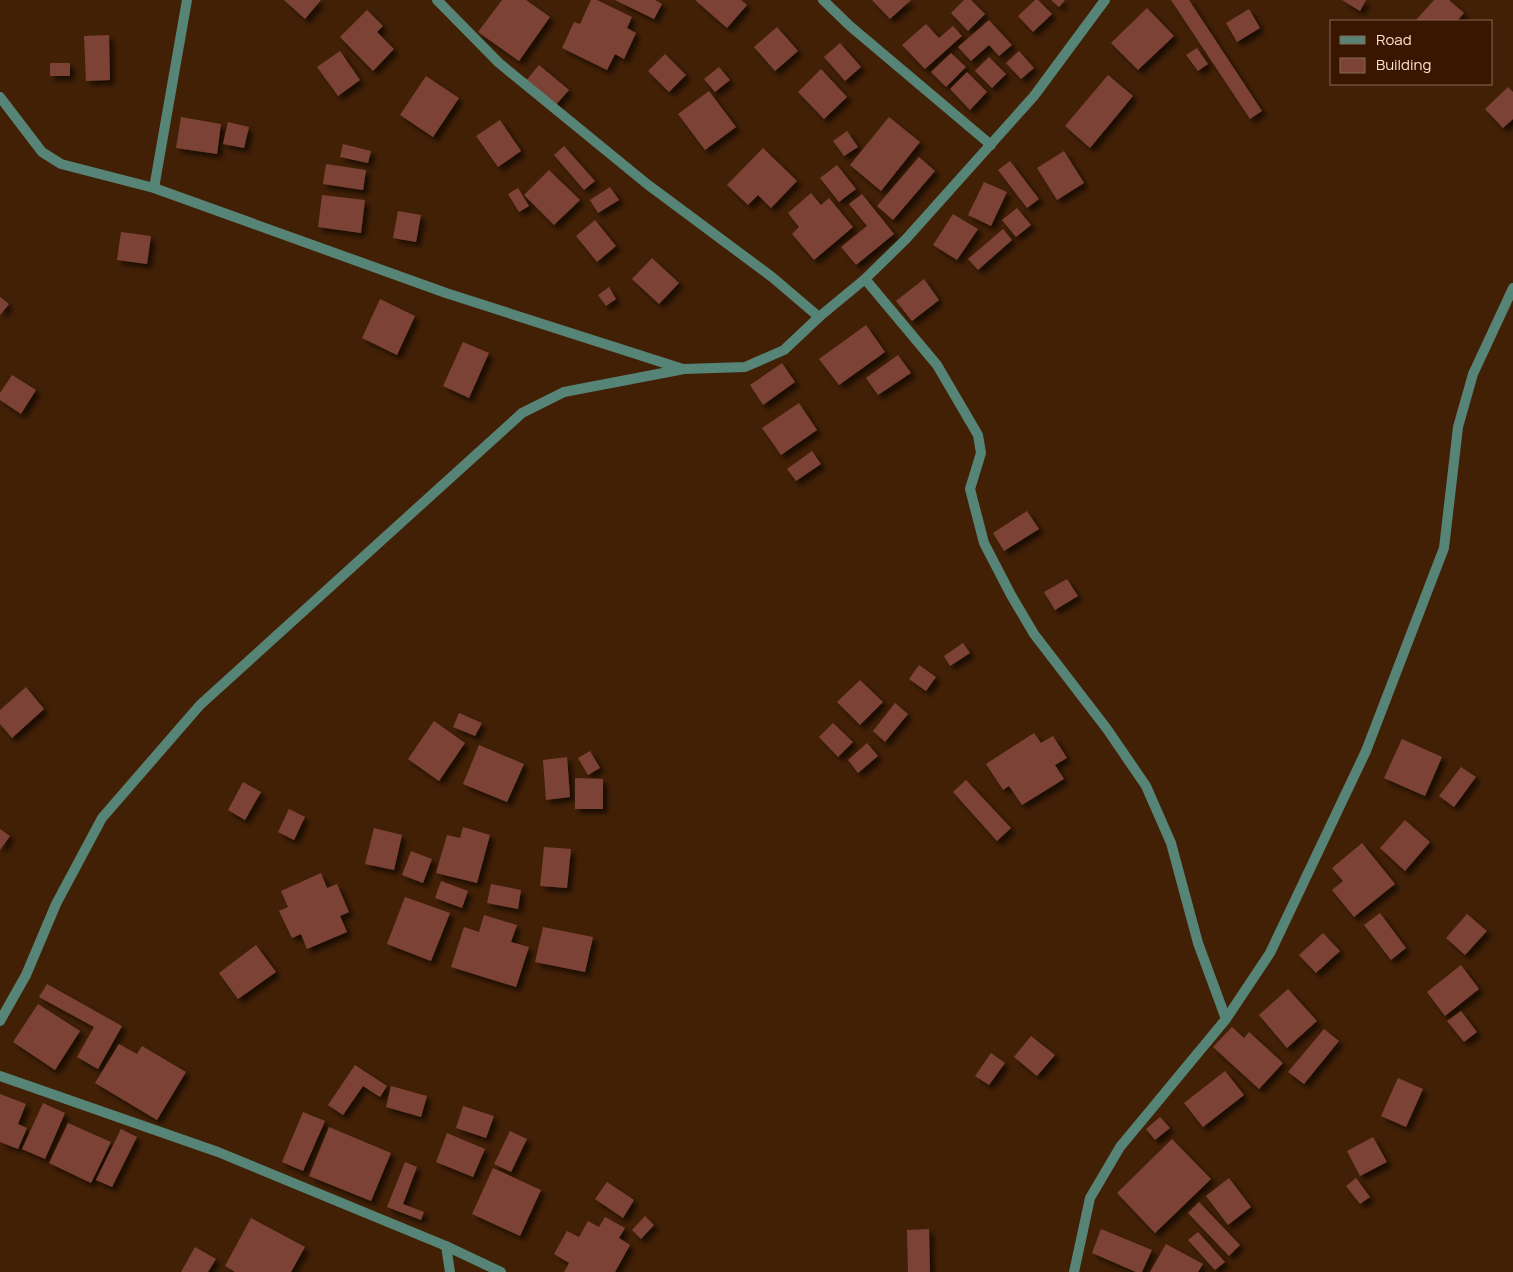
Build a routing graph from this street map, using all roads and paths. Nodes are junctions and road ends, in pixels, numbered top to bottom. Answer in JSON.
{"nodes":[{"id":1,"x":187,"y":0,"type":"edge"},
{"id":2,"x":437,"y":0,"type":"edge"},
{"id":3,"x":823,"y":0,"type":"edge"},
{"id":4,"x":1105,"y":0,"type":"edge"},
{"id":5,"x":0,"y":97,"type":"edge"},
{"id":6,"x":991,"y":145,"type":"junction"},
{"id":7,"x":154,"y":188,"type":"junction"},
{"id":8,"x":866,"y":279,"type":"junction"},
{"id":9,"x":1513,"y":288,"type":"edge"},
{"id":10,"x":819,"y":317,"type":"junction"},
{"id":11,"x":684,"y":369,"type":"junction"},
{"id":12,"x":1226,"y":1019,"type":"junction"},
{"id":13,"x":0,"y":1022,"type":"edge"},
{"id":14,"x":0,"y":1076,"type":"edge"},
{"id":15,"x":446,"y":1246,"type":"junction"},
{"id":16,"x":450,"y":1272,"type":"edge"},
{"id":17,"x":501,"y":1272,"type":"edge"},
{"id":18,"x":1074,"y":1272,"type":"edge"}],
"edges":[{"from":1,"to":7,"type":"street"},
{"from":2,"to":10,"type":"street"},
{"from":3,"to":6,"type":"street"},
{"from":4,"to":6,"type":"street"},
{"from":5,"to":7,"type":"street"},
{"from":6,"to":8,"type":"street"},
{"from":7,"to":11,"type":"street"},
{"from":8,"to":10,"type":"street"},
{"from":8,"to":12,"type":"street"},
{"from":9,"to":12,"type":"street"},
{"from":10,"to":11,"type":"street"},
{"from":11,"to":13,"type":"street"},
{"from":12,"to":18,"type":"street"},
{"from":14,"to":15,"type":"street"},
{"from":15,"to":16,"type":"street"},
{"from":15,"to":17,"type":"street"}]}
